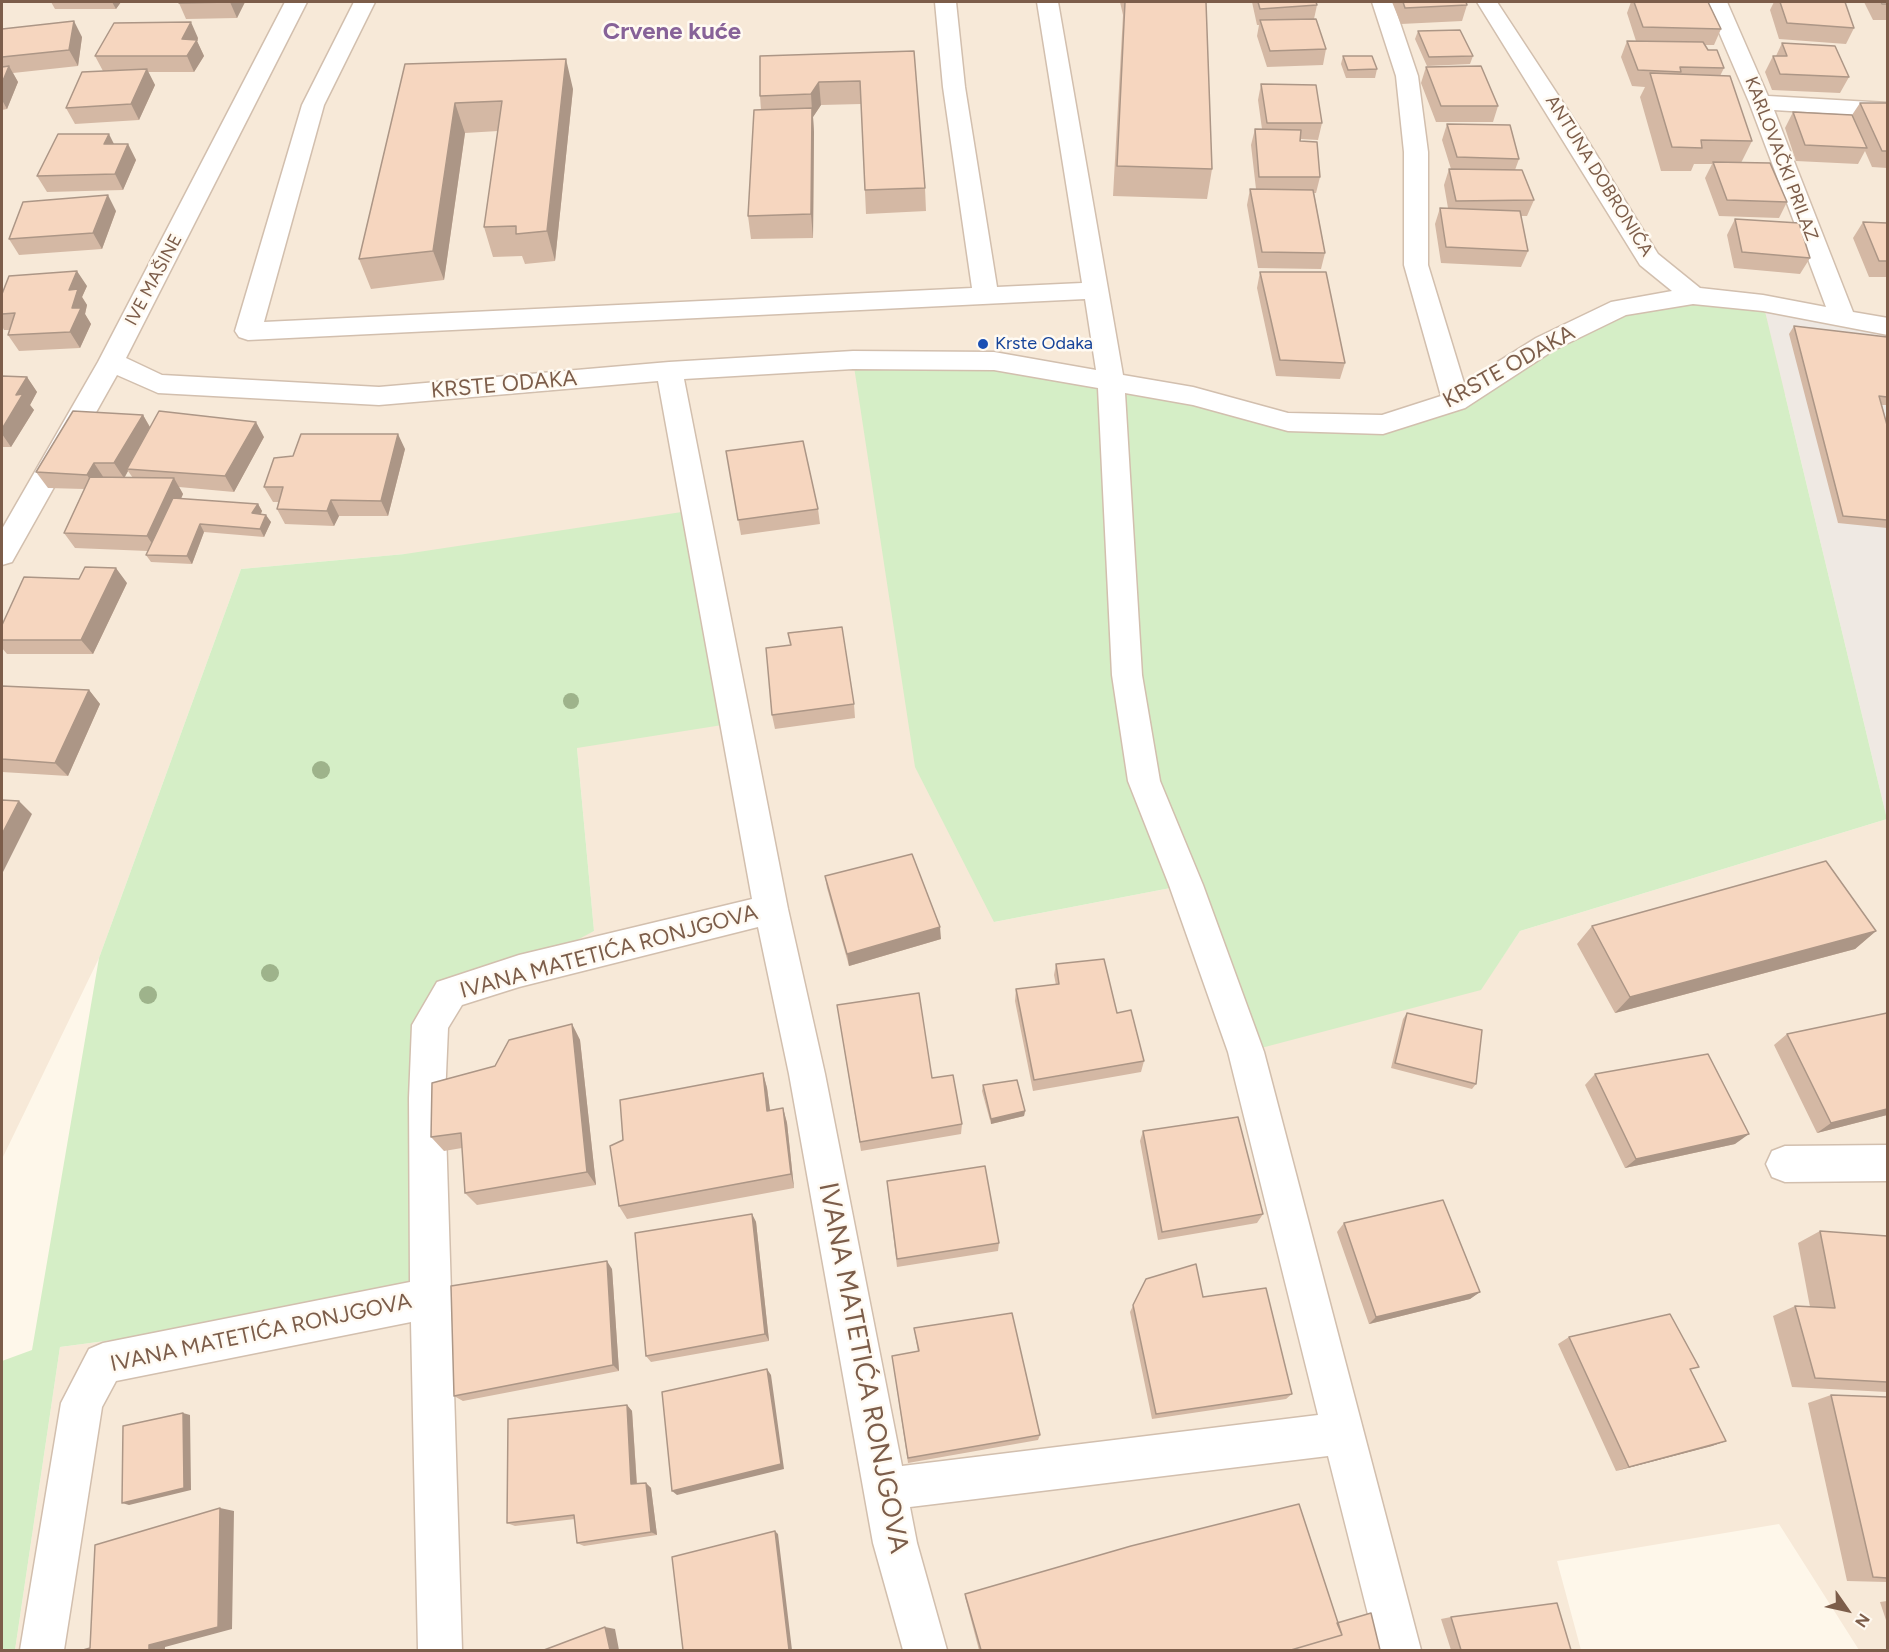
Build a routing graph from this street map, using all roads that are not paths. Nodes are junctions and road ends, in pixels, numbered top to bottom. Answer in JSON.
{"nodes":[{"id":1,"x":296,"y":2,"type":"edge"},
{"id":2,"x":364,"y":2,"type":"edge"},
{"id":3,"x":945,"y":2,"type":"edge"},
{"id":4,"x":1048,"y":2,"type":"edge"},
{"id":5,"x":1382,"y":2,"type":"edge"},
{"id":6,"x":1487,"y":2,"type":"edge"},
{"id":7,"x":1716,"y":2,"type":"edge"},
{"id":8,"x":1760,"y":102,"type":"junction"},
{"id":9,"x":1887,"y":110,"type":"edge"},
{"id":10,"x":1096,"y":290,"type":"junction"},
{"id":11,"x":986,"y":296,"type":"junction"},
{"id":12,"x":1693,"y":296,"type":"junction"},
{"id":13,"x":1843,"y":318,"type":"junction"},
{"id":14,"x":1887,"y":327,"type":"edge"},
{"id":15,"x":111,"y":362,"type":"junction"},
{"id":16,"x":669,"y":371,"type":"junction"},
{"id":17,"x":1111,"y":382,"type":"junction"},
{"id":18,"x":1456,"y":402,"type":"junction"},
{"id":19,"x":2,"y":554,"type":"edge"},
{"id":20,"x":771,"y":909,"type":"junction"},
{"id":21,"x":1887,"y":1163,"type":"edge"},
{"id":22,"x":1785,"y":1164,"type":"dead end"},
{"id":23,"x":430,"y":1298,"type":"junction"},
{"id":24,"x":1344,"y":1433,"type":"junction"},
{"id":25,"x":885,"y":1489,"type":"junction"},
{"id":26,"x":42,"y":1650,"type":"edge"},
{"id":27,"x":440,"y":1650,"type":"edge"},
{"id":28,"x":925,"y":1650,"type":"edge"},
{"id":29,"x":1399,"y":1650,"type":"edge"}],
"edges":[{"from":1,"to":15,"type":"street","name":"IVE MAŠINE"},
{"from":2,"to":11,"type":"street"},
{"from":3,"to":11,"type":"street"},
{"from":4,"to":10,"type":"street"},
{"from":5,"to":18,"type":"street"},
{"from":6,"to":12,"type":"street","name":"ANTUNA DOBRONIĆA"},
{"from":7,"to":8,"type":"street","name":"KARLOVAČKI PRILAZ"},
{"from":8,"to":9,"type":"street"},
{"from":8,"to":13,"type":"street","name":"KARLOVAČKI PRILAZ"},
{"from":10,"to":11,"type":"street"},
{"from":10,"to":17,"type":"street"},
{"from":12,"to":13,"type":"street"},
{"from":12,"to":18,"type":"street","name":"KRSTE ODAKA"},
{"from":13,"to":14,"type":"street"},
{"from":15,"to":16,"type":"street","name":"KRSTE ODAKA"},
{"from":15,"to":19,"type":"street","name":"IVE MAŠINE"},
{"from":16,"to":17,"type":"street","name":"KRSTE ODAKA"},
{"from":16,"to":20,"type":"street","name":"IVANA MATETIĆA RONJGOVA"},
{"from":17,"to":18,"type":"street","name":"KRSTE ODAKA"},
{"from":17,"to":24,"type":"street"},
{"from":20,"to":23,"type":"street","name":"IVANA MATETIĆA RONJGOVA"},
{"from":20,"to":25,"type":"street","name":"IVANA MATETIĆA RONJGOVA"},
{"from":21,"to":22,"type":"street"},
{"from":23,"to":26,"type":"street","name":"IVANA MATETIĆA RONJGOVA"},
{"from":23,"to":27,"type":"street"},
{"from":24,"to":25,"type":"street"},
{"from":24,"to":29,"type":"street"},
{"from":25,"to":28,"type":"street","name":"IVANA MATETIĆA RONJGOVA"}]}
